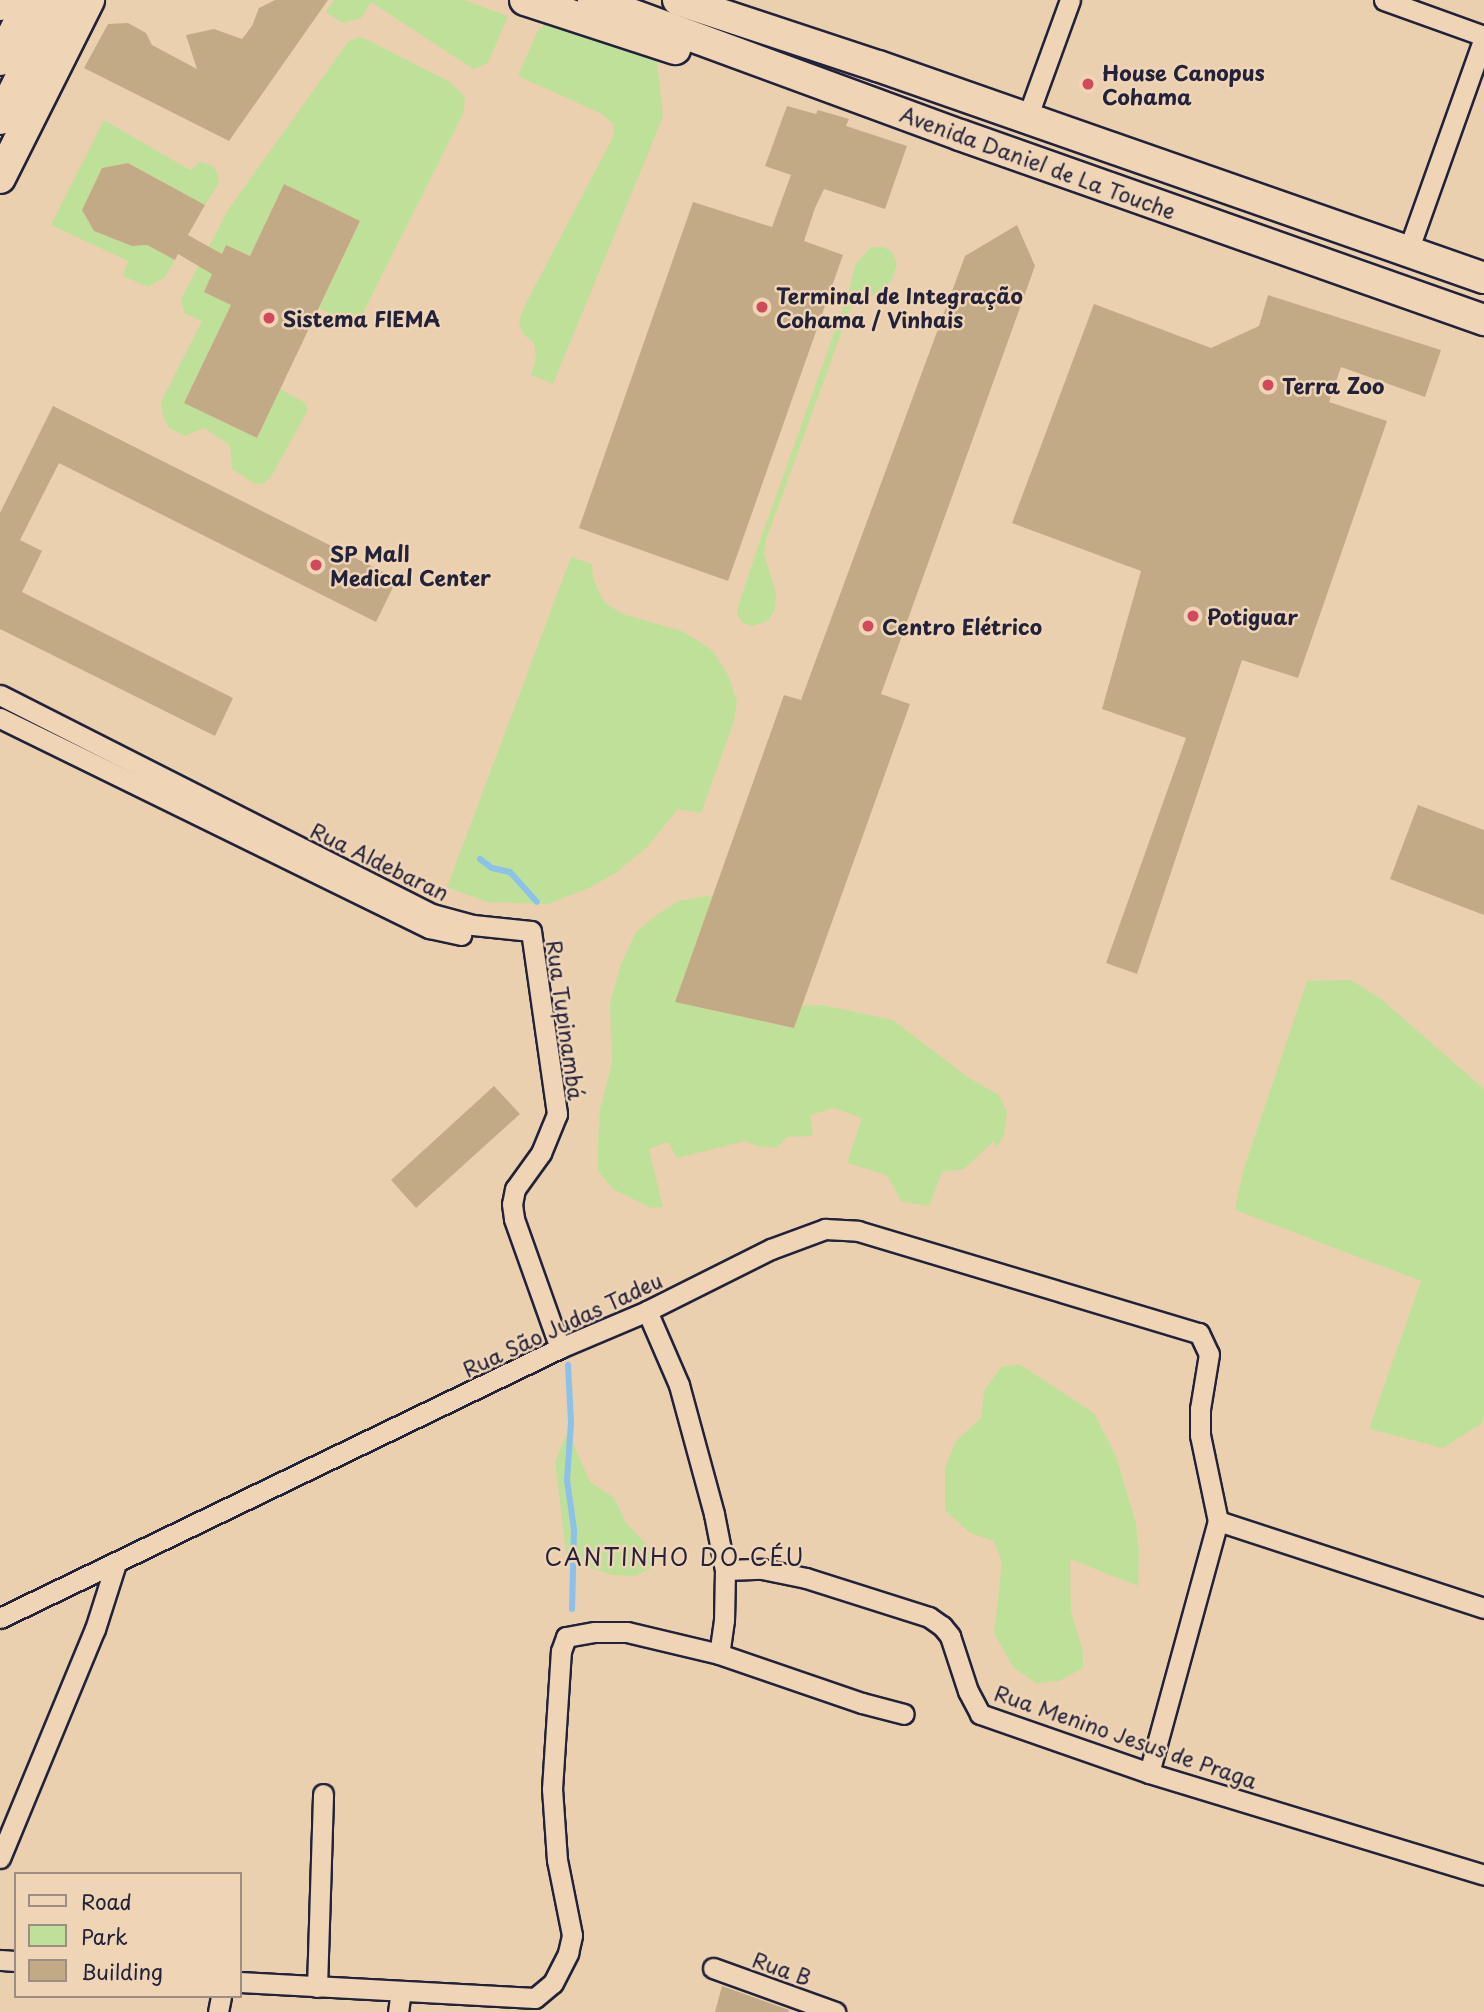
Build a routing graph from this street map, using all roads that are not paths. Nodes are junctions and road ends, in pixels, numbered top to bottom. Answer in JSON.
{"nodes":[{"id":1,"x":30,"y":0,"type":"edge"},
{"id":2,"x":59,"y":0,"type":"edge"},
{"id":3,"x":89,"y":0,"type":"edge"},
{"id":4,"x":525,"y":0,"type":"edge"},
{"id":5,"x":593,"y":0,"type":"edge"},
{"id":6,"x":731,"y":0,"type":"edge"},
{"id":7,"x":1070,"y":0,"type":"edge"},
{"id":8,"x":1384,"y":0,"type":"edge"},
{"id":9,"x":679,"y":11,"type":"edge"},
{"id":10,"x":1484,"y":37,"type":"edge"},
{"id":11,"x":0,"y":60,"type":"edge"},
{"id":12,"x":878,"y":66,"type":"junction"},
{"id":13,"x":841,"y":92,"type":"junction"},
{"id":14,"x":1027,"y":118,"type":"junction"},
{"id":15,"x":0,"y":119,"type":"edge"},
{"id":16,"x":0,"y":178,"type":"edge"},
{"id":17,"x":1408,"y":251,"type":"junction"},
{"id":18,"x":1484,"y":278,"type":"edge"},
{"id":19,"x":1484,"y":320,"type":"edge"},
{"id":20,"x":0,"y":695,"type":"edge"},
{"id":21,"x":0,"y":718,"type":"edge"},
{"id":22,"x":531,"y":931,"type":"junction"},
{"id":23,"x":647,"y":1311,"type":"junction"},
{"id":24,"x":559,"y":1348,"type":"junction"},
{"id":25,"x":1218,"y":1521,"type":"junction"},
{"id":26,"x":117,"y":1563,"type":"junction"},
{"id":27,"x":725,"y":1570,"type":"junction"},
{"id":28,"x":1484,"y":1608,"type":"edge"},
{"id":29,"x":0,"y":1618,"type":"edge"},
{"id":30,"x":719,"y":1654,"type":"junction"},
{"id":31,"x":904,"y":1714,"type":"dead end"},
{"id":32,"x":1149,"y":1773,"type":"junction"},
{"id":33,"x":323,"y":1794,"type":"dead end"},
{"id":34,"x":0,"y":1858,"type":"edge"},
{"id":35,"x":1484,"y":1875,"type":"edge"},
{"id":36,"x":713,"y":1968,"type":"dead end"},
{"id":37,"x":242,"y":1982,"type":"edge"},
{"id":38,"x":317,"y":1987,"type":"junction"},
{"id":39,"x":401,"y":1991,"type":"junction"},
{"id":40,"x":398,"y":2012,"type":"edge"},
{"id":41,"x":835,"y":2012,"type":"edge"}],
"edges":[{"from":1,"to":11,"type":"main road"},
{"from":2,"to":15,"type":"main road"},
{"from":3,"to":16,"type":"main road"},
{"from":4,"to":13,"type":"main road"},
{"from":5,"to":9,"type":"main road","name":"Avenida Daniel de La Touche"},
{"from":6,"to":12,"type":"main road"},
{"from":7,"to":14,"type":"street"},
{"from":8,"to":10,"type":"street"},
{"from":9,"to":12,"type":"main road","name":"Avenida Daniel de La Touche"},
{"from":9,"to":13,"type":"main road","name":"Avenida Daniel de La Touche"},
{"from":10,"to":17,"type":"street"},
{"from":12,"to":14,"type":"main road","name":"Avenida Daniel de La Touche"},
{"from":13,"to":19,"type":"main road","name":"Avenida Daniel de La Touche"},
{"from":14,"to":17,"type":"main road","name":"Avenida Daniel de La Touche"},
{"from":17,"to":18,"type":"main road","name":"Avenida Daniel de La Touche"},
{"from":20,"to":22,"type":"street","name":"Rua Aldebaran"},
{"from":21,"to":22,"type":"street","name":"Rua Aldebaran"},
{"from":22,"to":24,"type":"street","name":"Rua Tupinambá"},
{"from":23,"to":24,"type":"street","name":"Rua São Judas Tadeu"},
{"from":23,"to":25,"type":"street","name":"Rua São Judas Tadeu"},
{"from":23,"to":27,"type":"street"},
{"from":24,"to":26,"type":"street","name":"Rua São Judas Tadeu"},
{"from":25,"to":28,"type":"street"},
{"from":25,"to":32,"type":"street"},
{"from":26,"to":29,"type":"street","name":"Rua São Judas Tadeu"},
{"from":26,"to":34,"type":"street"},
{"from":27,"to":30,"type":"street"},
{"from":27,"to":32,"type":"street","name":"Rua Menino Jesus de Praga"},
{"from":30,"to":31,"type":"street"},
{"from":30,"to":39,"type":"street"},
{"from":32,"to":35,"type":"street","name":"Rua Menino Jesus de Praga"},
{"from":33,"to":38,"type":"street"},
{"from":36,"to":41,"type":"street","name":"Rua B"},
{"from":37,"to":38,"type":"street"},
{"from":38,"to":39,"type":"street"},
{"from":39,"to":40,"type":"street"}]}
